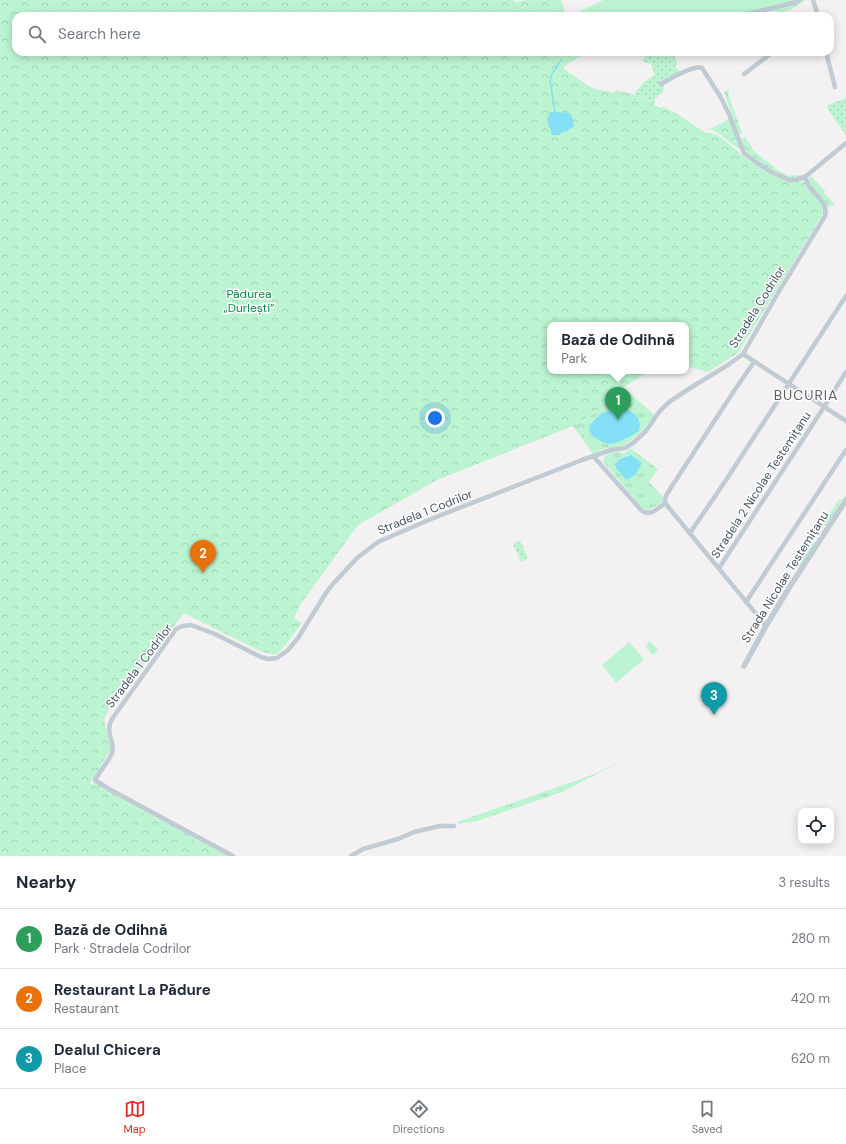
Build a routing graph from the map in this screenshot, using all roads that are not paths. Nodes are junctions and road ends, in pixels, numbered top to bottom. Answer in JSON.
{"nodes":[{"id":1,"x":800,"y":0,"type":"edge"},
{"id":2,"x":813,"y":0,"type":"edge"},
{"id":3,"x":756,"y":12,"type":"edge"},
{"id":4,"x":817,"y":12,"type":"edge"},
{"id":5,"x":768,"y":56,"type":"edge"},
{"id":6,"x":827,"y":56,"type":"edge"},
{"id":7,"x":744,"y":74,"type":"dead end"},
{"id":8,"x":661,"y":84,"type":"dead end"},
{"id":9,"x":835,"y":87,"type":"dead end"},
{"id":10,"x":846,"y":143,"type":"edge"},
{"id":11,"x":805,"y":177,"type":"junction"},
{"id":12,"x":846,"y":296,"type":"edge"},
{"id":13,"x":743,"y":354,"type":"junction"},
{"id":14,"x":754,"y":362,"type":"junction"},
{"id":15,"x":846,"y":372,"type":"edge"},
{"id":16,"x":788,"y":384,"type":"junction"},
{"id":17,"x":824,"y":407,"type":"junction"},
{"id":18,"x":846,"y":421,"type":"edge"},
{"id":19,"x":846,"y":450,"type":"edge"},
{"id":20,"x":593,"y":456,"type":"junction"},
{"id":21,"x":846,"y":500,"type":"edge"},
{"id":22,"x":665,"y":503,"type":"junction"},
{"id":23,"x":690,"y":533,"type":"junction"},
{"id":24,"x":719,"y":568,"type":"junction"},
{"id":25,"x":746,"y":602,"type":"junction"},
{"id":26,"x":766,"y":626,"type":"junction"},
{"id":27,"x":744,"y":666,"type":"dead end"},
{"id":28,"x":454,"y":826,"type":"dead end"},
{"id":29,"x":360,"y":854,"type":"edge"},
{"id":30,"x":233,"y":856,"type":"edge"},
{"id":31,"x":351,"y":856,"type":"edge"}],
"edges":[{"from":1,"to":3,"type":"street"},
{"from":2,"to":4,"type":"street"},
{"from":5,"to":7,"type":"street"},
{"from":6,"to":9,"type":"street"},
{"from":8,"to":11,"type":"street"},
{"from":10,"to":11,"type":"street"},
{"from":11,"to":13,"type":"street","name":"Stradela Codrilor"},
{"from":12,"to":16,"type":"street"},
{"from":13,"to":14,"type":"street"},
{"from":13,"to":20,"type":"street","name":"Stradela Codrilor"},
{"from":14,"to":16,"type":"street"},
{"from":14,"to":22,"type":"street"},
{"from":15,"to":17,"type":"street","name":"Stradela 2 Nicolae Testemițanu"},
{"from":16,"to":17,"type":"street"},
{"from":16,"to":23,"type":"street"},
{"from":17,"to":18,"type":"street"},
{"from":17,"to":24,"type":"street","name":"Stradela 2 Nicolae Testemițanu"},
{"from":19,"to":25,"type":"street"},
{"from":20,"to":22,"type":"street"},
{"from":20,"to":30,"type":"street","name":"Stradela 1 Codrilor"},
{"from":21,"to":26,"type":"street","name":"Strada Nicolae Testemițanu"},
{"from":22,"to":23,"type":"street"},
{"from":23,"to":24,"type":"street"},
{"from":24,"to":25,"type":"street"},
{"from":25,"to":26,"type":"street"},
{"from":26,"to":27,"type":"street","name":"Strada Nicolae Testemițanu"},
{"from":28,"to":29,"type":"street"},
{"from":29,"to":31,"type":"street"}]}
